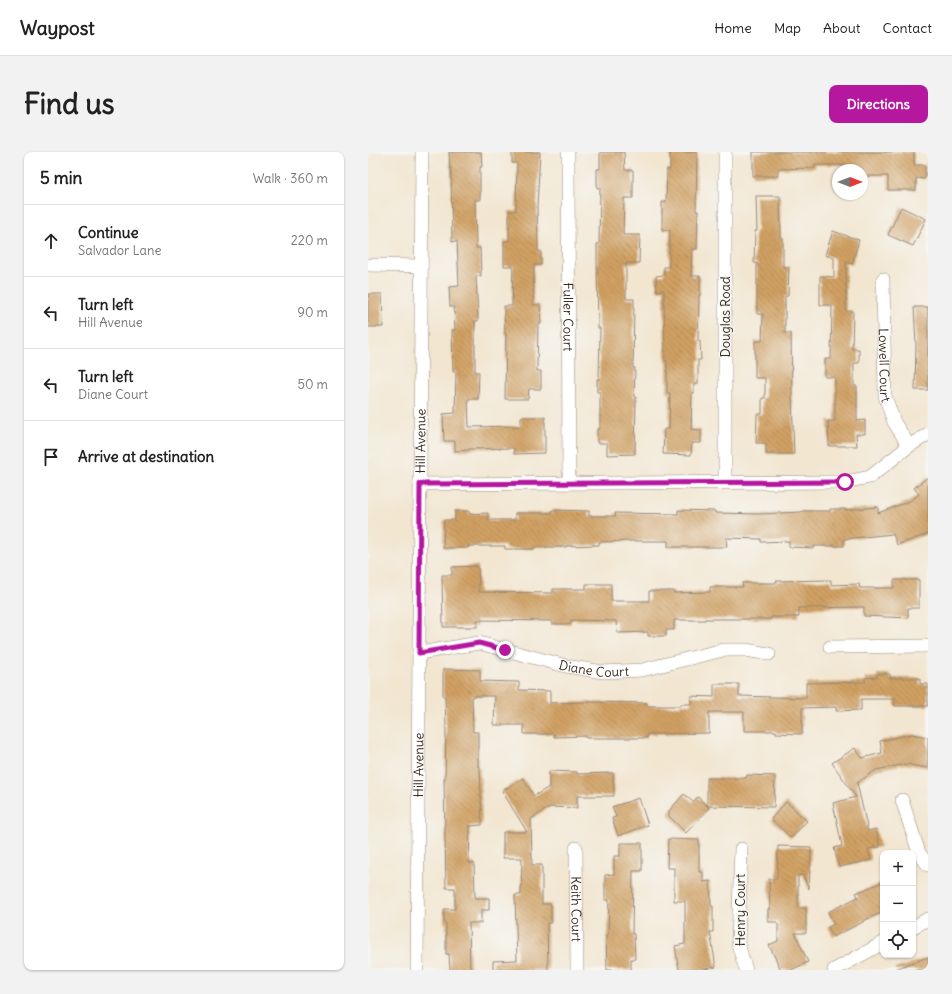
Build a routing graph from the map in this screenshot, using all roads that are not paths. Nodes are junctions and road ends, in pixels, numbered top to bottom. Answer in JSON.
{"nodes":[{"id":1,"x":422,"y":152,"type":"edge"},
{"id":2,"x":568,"y":152,"type":"edge"},
{"id":3,"x":725,"y":152,"type":"edge"},
{"id":4,"x":368,"y":265,"type":"edge"},
{"id":5,"x":421,"y":266,"type":"junction"},
{"id":6,"x":883,"y":279,"type":"dead end"},
{"id":7,"x":928,"y":434,"type":"edge"},
{"id":8,"x":909,"y":446,"type":"junction"},
{"id":9,"x":726,"y":482,"type":"junction"},
{"id":10,"x":569,"y":483,"type":"junction"},
{"id":11,"x":420,"y":484,"type":"junction"},
{"id":12,"x":928,"y":646,"type":"edge"},
{"id":13,"x":830,"y":647,"type":"dead end"},
{"id":14,"x":419,"y":653,"type":"junction"},
{"id":15,"x":769,"y":654,"type":"dead end"},
{"id":16,"x":902,"y":800,"type":"dead end"},
{"id":17,"x":576,"y":848,"type":"dead end"},
{"id":18,"x":741,"y":849,"type":"dead end"},
{"id":19,"x":928,"y":865,"type":"edge"},
{"id":20,"x":928,"y":919,"type":"edge"},
{"id":21,"x":916,"y":925,"type":"edge"},
{"id":22,"x":880,"y":945,"type":"edge"},
{"id":23,"x":417,"y":970,"type":"edge"},
{"id":24,"x":577,"y":970,"type":"edge"},
{"id":25,"x":746,"y":970,"type":"edge"},
{"id":26,"x":834,"y":970,"type":"edge"}],
"edges":[{"from":1,"to":5,"type":"street","name":"Hill Avenue"},
{"from":2,"to":10,"type":"street","name":"Fuller Court"},
{"from":3,"to":9,"type":"street","name":"Douglas Road"},
{"from":4,"to":5,"type":"street"},
{"from":5,"to":11,"type":"street","name":"Hill Avenue"},
{"from":6,"to":8,"type":"street","name":"Lowell Court"},
{"from":7,"to":8,"type":"street"},
{"from":8,"to":9,"type":"street"},
{"from":9,"to":10,"type":"street"},
{"from":10,"to":11,"type":"street"},
{"from":11,"to":14,"type":"street","name":"Hill Avenue"},
{"from":12,"to":13,"type":"street"},
{"from":14,"to":15,"type":"street","name":"Diane Court"},
{"from":14,"to":23,"type":"street","name":"Hill Avenue"},
{"from":16,"to":19,"type":"street"},
{"from":17,"to":24,"type":"street","name":"Keith Court"},
{"from":18,"to":25,"type":"street","name":"Henry Court"},
{"from":20,"to":21,"type":"street"},
{"from":22,"to":26,"type":"street"}]}
